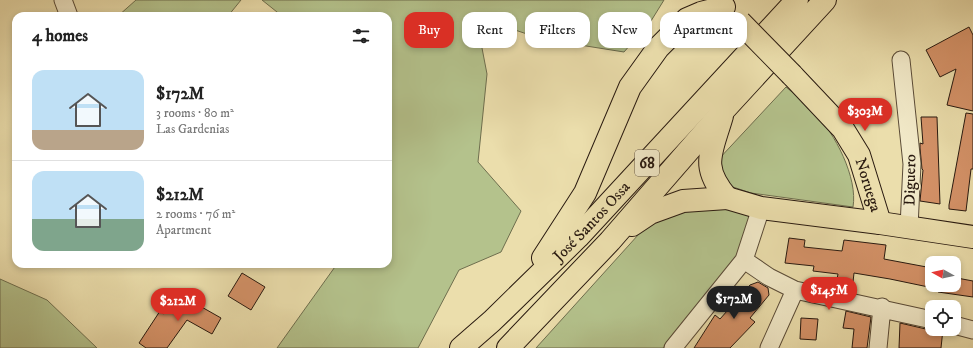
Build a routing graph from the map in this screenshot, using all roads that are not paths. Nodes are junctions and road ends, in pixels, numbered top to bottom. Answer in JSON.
{"nodes":[{"id":1,"x":63,"y":0,"type":"edge"},
{"id":2,"x":797,"y":0,"type":"edge"},
{"id":3,"x":825,"y":0,"type":"edge"},
{"id":4,"x":725,"y":4,"type":"edge"},
{"id":5,"x":68,"y":12,"type":"edge"},
{"id":6,"x":902,"y":60,"type":"dead end"},
{"id":7,"x":723,"y":111,"type":"junction"},
{"id":8,"x":727,"y":198,"type":"junction"},
{"id":9,"x":761,"y":208,"type":"junction"},
{"id":10,"x":880,"y":223,"type":"junction"},
{"id":11,"x":909,"y":227,"type":"junction"},
{"id":12,"x":973,"y":237,"type":"edge"},
{"id":13,"x":610,"y":241,"type":"junction"},
{"id":14,"x":744,"y":260,"type":"junction"},
{"id":15,"x":795,"y":290,"type":"junction"},
{"id":16,"x":882,"y":308,"type":"junction"},
{"id":17,"x":925,"y":318,"type":"edge"},
{"id":18,"x":492,"y":321,"type":"junction"},
{"id":19,"x":961,"y":327,"type":"edge"},
{"id":20,"x":973,"y":330,"type":"edge"},
{"id":21,"x":461,"y":348,"type":"edge"},
{"id":22,"x":508,"y":348,"type":"edge"},
{"id":23,"x":673,"y":348,"type":"edge"},
{"id":24,"x":769,"y":348,"type":"edge"},
{"id":25,"x":878,"y":348,"type":"edge"}],
"edges":[{"from":1,"to":5,"type":"street"},
{"from":2,"to":18,"type":"main road","name":"José Santos Ossa","number":"68"},
{"from":3,"to":7,"type":"main road","name":"José Santos Ossa","number":"68"},
{"from":4,"to":10,"type":"main road","name":"Noruega","bridge":true},
{"from":4,"to":18,"type":"main road"},
{"from":6,"to":11,"type":"street","name":"Diguero"},
{"from":7,"to":8,"type":"main road"},
{"from":7,"to":13,"type":"main road","name":"José Santos Ossa","number":"68"},
{"from":8,"to":9,"type":"main road","name":"Noruega"},
{"from":8,"to":13,"type":"main road"},
{"from":9,"to":10,"type":"main road","name":"Noruega"},
{"from":9,"to":14,"type":"street"},
{"from":10,"to":11,"type":"main road","name":"Noruega"},
{"from":11,"to":12,"type":"main road","name":"Noruega"},
{"from":13,"to":22,"type":"main road","name":"José Santos Ossa","number":"68"},
{"from":14,"to":15,"type":"street"},
{"from":14,"to":23,"type":"street"},
{"from":15,"to":16,"type":"street"},
{"from":15,"to":24,"type":"street"},
{"from":16,"to":17,"type":"street"},
{"from":16,"to":25,"type":"street"},
{"from":18,"to":21,"type":"main road","name":"José Santos Ossa","number":"68"},
{"from":19,"to":20,"type":"street"}]}
